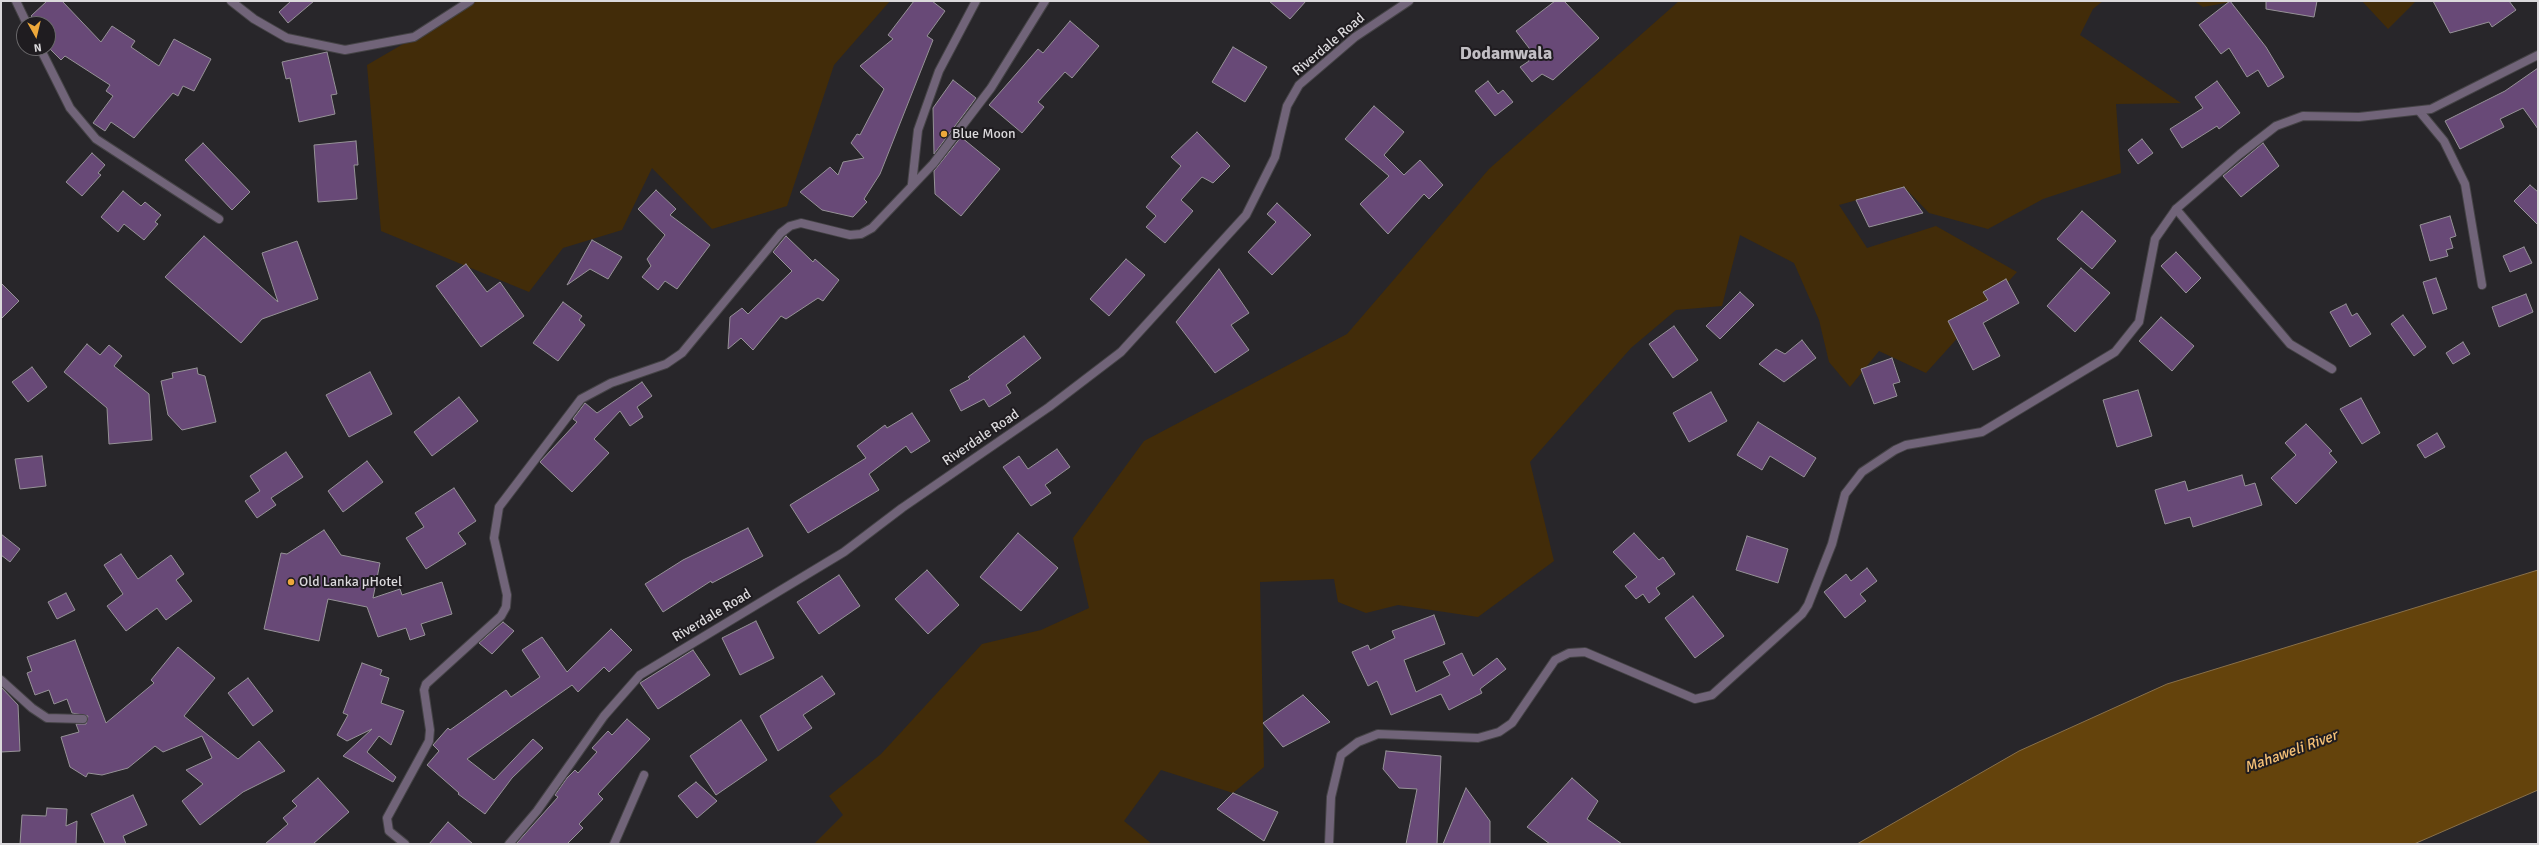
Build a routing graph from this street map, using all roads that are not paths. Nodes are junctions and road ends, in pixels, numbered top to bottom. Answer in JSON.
{"nodes":[{"id":1,"x":16,"y":1,"type":"edge"},
{"id":2,"x":231,"y":1,"type":"edge"},
{"id":3,"x":470,"y":1,"type":"edge"},
{"id":4,"x":976,"y":1,"type":"edge"},
{"id":5,"x":1045,"y":1,"type":"edge"},
{"id":6,"x":1409,"y":1,"type":"edge"},
{"id":7,"x":23,"y":16,"type":"edge"},
{"id":8,"x":2538,"y":55,"type":"edge"},
{"id":9,"x":44,"y":56,"type":"edge"},
{"id":10,"x":2420,"y":112,"type":"junction"},
{"id":11,"x":912,"y":184,"type":"junction"},
{"id":12,"x":2176,"y":209,"type":"junction"},
{"id":13,"x":219,"y":219,"type":"dead end"},
{"id":14,"x":2482,"y":285,"type":"dead end"},
{"id":15,"x":2332,"y":369,"type":"dead end"},
{"id":16,"x":1,"y":680,"type":"edge"},
{"id":17,"x":83,"y":719,"type":"dead end"},
{"id":18,"x":644,"y":775,"type":"dead end"},
{"id":19,"x":404,"y":844,"type":"edge"},
{"id":20,"x":509,"y":844,"type":"edge"},
{"id":21,"x":614,"y":844,"type":"edge"},
{"id":22,"x":1329,"y":844,"type":"edge"}],
"edges":[{"from":1,"to":7,"type":"street"},
{"from":2,"to":3,"type":"street"},
{"from":4,"to":11,"type":"street"},
{"from":5,"to":11,"type":"street"},
{"from":6,"to":20,"type":"street","name":"Riverdale Road"},
{"from":8,"to":10,"type":"street"},
{"from":9,"to":13,"type":"street"},
{"from":10,"to":12,"type":"street"},
{"from":10,"to":14,"type":"street"},
{"from":11,"to":19,"type":"street"},
{"from":12,"to":15,"type":"street"},
{"from":12,"to":22,"type":"street"},
{"from":16,"to":17,"type":"street"},
{"from":18,"to":21,"type":"street"}]}
